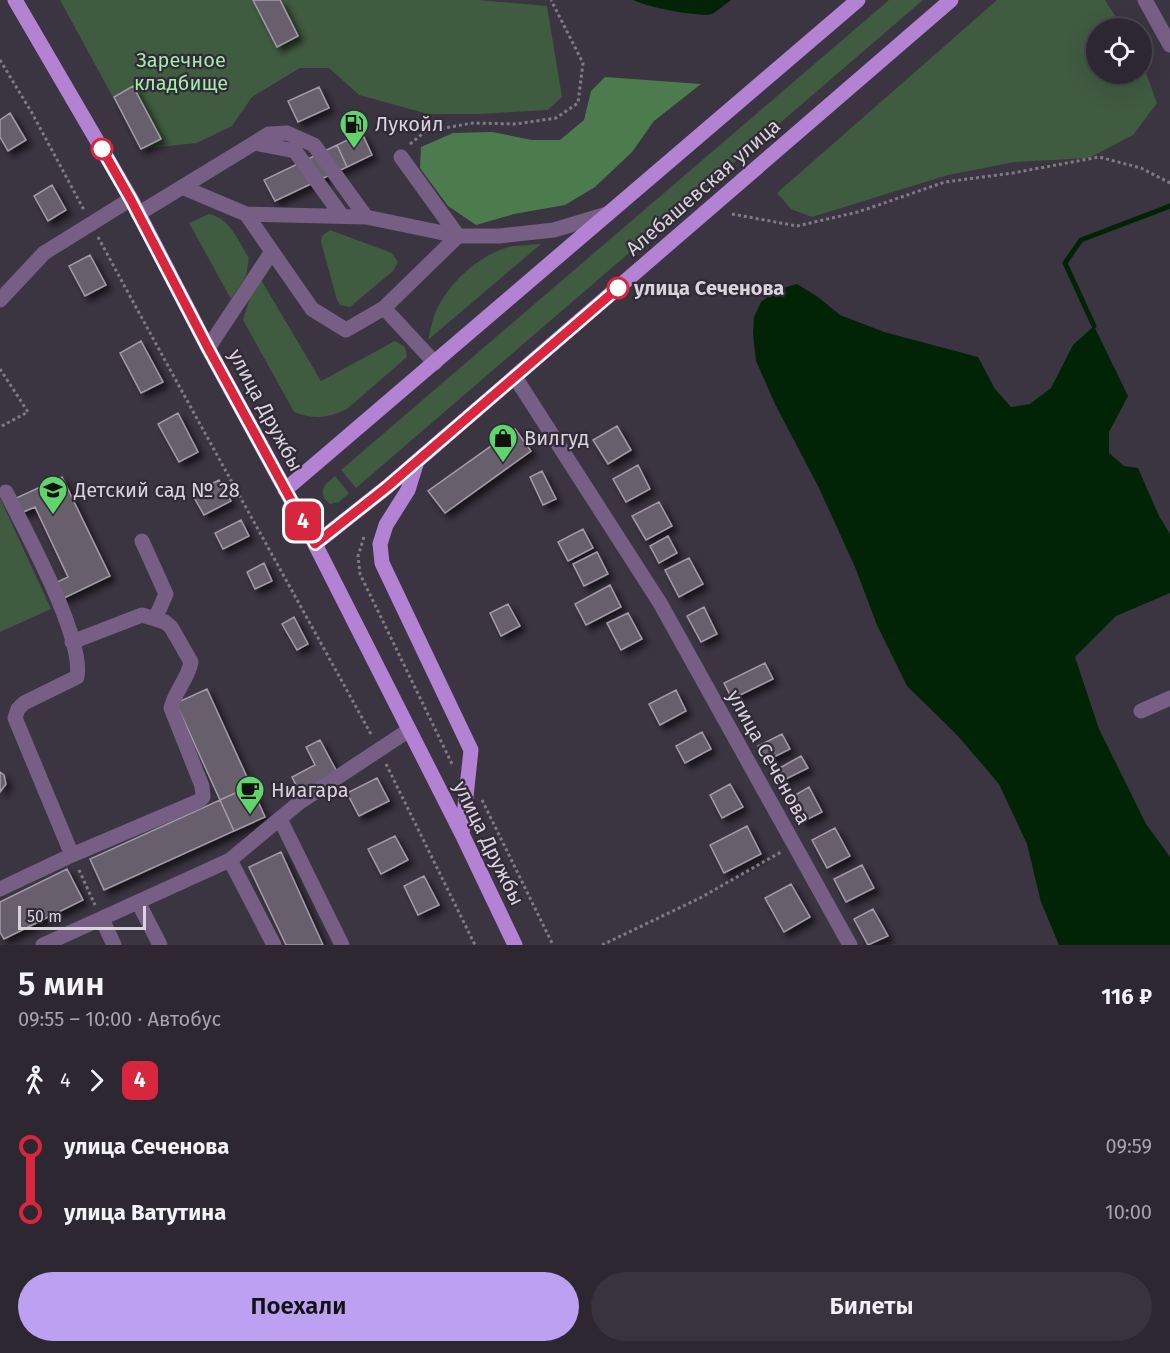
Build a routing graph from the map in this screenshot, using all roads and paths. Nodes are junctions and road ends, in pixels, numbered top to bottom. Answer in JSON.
{"nodes":[{"id":1,"x":15,"y":0,"type":"edge"},
{"id":2,"x":551,"y":0,"type":"edge"},
{"id":3,"x":858,"y":0,"type":"edge"},
{"id":4,"x":951,"y":0,"type":"edge"},
{"id":5,"x":1144,"y":0,"type":"edge"},
{"id":6,"x":1170,"y":45,"type":"edge"},
{"id":7,"x":0,"y":60,"type":"edge"},
{"id":8,"x":255,"y":143,"type":"junction"},
{"id":9,"x":401,"y":158,"type":"joint"},
{"id":10,"x":1170,"y":183,"type":"edge"},
{"id":11,"x":182,"y":187,"type":"junction"},
{"id":12,"x":131,"y":200,"type":"junction"},
{"id":13,"x":138,"y":214,"type":"junction"},
{"id":14,"x":246,"y":214,"type":"junction"},
{"id":15,"x":608,"y":214,"type":"junction"},
{"id":16,"x":732,"y":214,"type":"dead end"},
{"id":17,"x":342,"y":216,"type":"junction"},
{"id":18,"x":366,"y":217,"type":"junction"},
{"id":19,"x":91,"y":223,"type":"junction"},
{"id":20,"x":458,"y":236,"type":"junction"},
{"id":21,"x":272,"y":253,"type":"junction"},
{"id":22,"x":0,"y":300,"type":"edge"},
{"id":23,"x":384,"y":308,"type":"junction"},
{"id":24,"x":208,"y":348,"type":"junction"},
{"id":25,"x":435,"y":363,"type":"junction"},
{"id":26,"x":0,"y":369,"type":"edge"},
{"id":27,"x":515,"y":378,"type":"junction"},
{"id":28,"x":0,"y":427,"type":"edge"},
{"id":29,"x":417,"y":461,"type":"junction"},
{"id":30,"x":285,"y":490,"type":"junction"},
{"id":31,"x":6,"y":492,"type":"dead end"},
{"id":32,"x":366,"y":532,"type":"dead end"},
{"id":33,"x":142,"y":541,"type":"dead end"},
{"id":34,"x":315,"y":544,"type":"junction"},
{"id":35,"x":155,"y":619,"type":"junction"},
{"id":36,"x":72,"y":642,"type":"junction"},
{"id":37,"x":1170,"y":698,"type":"edge"},
{"id":38,"x":1141,"y":711,"type":"dead end"},
{"id":39,"x":409,"y":730,"type":"junction"},
{"id":40,"x":379,"y":750,"type":"junction"},
{"id":41,"x":467,"y":781,"type":"junction"},
{"id":42,"x":280,"y":819,"type":"junction"},
{"id":43,"x":462,"y":834,"type":"junction"},
{"id":44,"x":793,"y":845,"type":"junction"},
{"id":45,"x":72,"y":855,"type":"junction"},
{"id":46,"x":230,"y":860,"type":"junction"},
{"id":47,"x":0,"y":889,"type":"edge"},
{"id":48,"x":138,"y":902,"type":"junction"},
{"id":49,"x":102,"y":918,"type":"junction"},
{"id":50,"x":43,"y":945,"type":"edge"},
{"id":51,"x":114,"y":945,"type":"edge"},
{"id":52,"x":160,"y":945,"type":"edge"},
{"id":53,"x":274,"y":945,"type":"edge"},
{"id":54,"x":342,"y":945,"type":"edge"},
{"id":55,"x":475,"y":945,"type":"edge"},
{"id":56,"x":515,"y":945,"type":"edge"},
{"id":57,"x":553,"y":945,"type":"edge"},
{"id":58,"x":602,"y":945,"type":"edge"},
{"id":59,"x":850,"y":945,"type":"edge"}],
"edges":[{"from":1,"to":12,"type":"main road","name":"улица Дружбы"},
{"from":2,"to":9,"type":"path"},
{"from":3,"to":15,"type":"main road","name":"Алебашевская улица"},
{"from":4,"to":27,"type":"main road","name":"Алебашевская улица"},
{"from":5,"to":6,"type":"street"},
{"from":7,"to":19,"type":"path"},
{"from":8,"to":11,"type":"street"},
{"from":8,"to":17,"type":"street"},
{"from":8,"to":18,"type":"street"},
{"from":9,"to":20,"type":"street"},
{"from":10,"to":16,"type":"path"},
{"from":11,"to":13,"type":"street"},
{"from":11,"to":14,"type":"street"},
{"from":12,"to":13,"type":"main road","name":"улица Дружбы"},
{"from":12,"to":19,"type":"street"},
{"from":13,"to":24,"type":"main road","name":"улица Дружбы"},
{"from":14,"to":17,"type":"street"},
{"from":14,"to":21,"type":"street"},
{"from":15,"to":20,"type":"street"},
{"from":15,"to":25,"type":"main road","name":"Алебашевская улица"},
{"from":17,"to":18,"type":"street"},
{"from":18,"to":20,"type":"street"},
{"from":19,"to":22,"type":"street"},
{"from":19,"to":40,"type":"path"},
{"from":20,"to":23,"type":"street"},
{"from":21,"to":23,"type":"street"},
{"from":21,"to":24,"type":"street"},
{"from":23,"to":25,"type":"street"},
{"from":24,"to":30,"type":"main road","name":"улица Дружбы"},
{"from":25,"to":30,"type":"main road","name":"Алебашевская улица"},
{"from":26,"to":28,"type":"path"},
{"from":27,"to":29,"type":"main road","name":"Алебашевская улица"},
{"from":27,"to":44,"type":"street","name":"улица Сеченова"},
{"from":29,"to":34,"type":"main road","name":"Алебашевская улица"},
{"from":29,"to":41,"type":"main road"},
{"from":30,"to":34,"type":"main road","name":"улица Дружбы"},
{"from":31,"to":36,"type":"street"},
{"from":32,"to":41,"type":"path"},
{"from":33,"to":35,"type":"street"},
{"from":34,"to":39,"type":"main road","name":"улица Дружбы"},
{"from":35,"to":36,"type":"street"},
{"from":35,"to":45,"type":"street"},
{"from":36,"to":45,"type":"street"},
{"from":37,"to":38,"type":"street"},
{"from":39,"to":40,"type":"street"},
{"from":39,"to":43,"type":"main road","name":"улица Дружбы"},
{"from":40,"to":42,"type":"street"},
{"from":40,"to":55,"type":"path"},
{"from":41,"to":43,"type":"main road"},
{"from":41,"to":57,"type":"path"},
{"from":42,"to":46,"type":"street"},
{"from":42,"to":54,"type":"street"},
{"from":43,"to":56,"type":"main road","name":"улица Дружбы"},
{"from":44,"to":58,"type":"path"},
{"from":44,"to":59,"type":"street","name":"улица Сеченова"},
{"from":45,"to":47,"type":"street"},
{"from":45,"to":49,"type":"path"},
{"from":46,"to":48,"type":"street"},
{"from":46,"to":53,"type":"street"},
{"from":48,"to":49,"type":"street"},
{"from":48,"to":52,"type":"street"},
{"from":49,"to":50,"type":"street"},
{"from":49,"to":51,"type":"street"}]}
